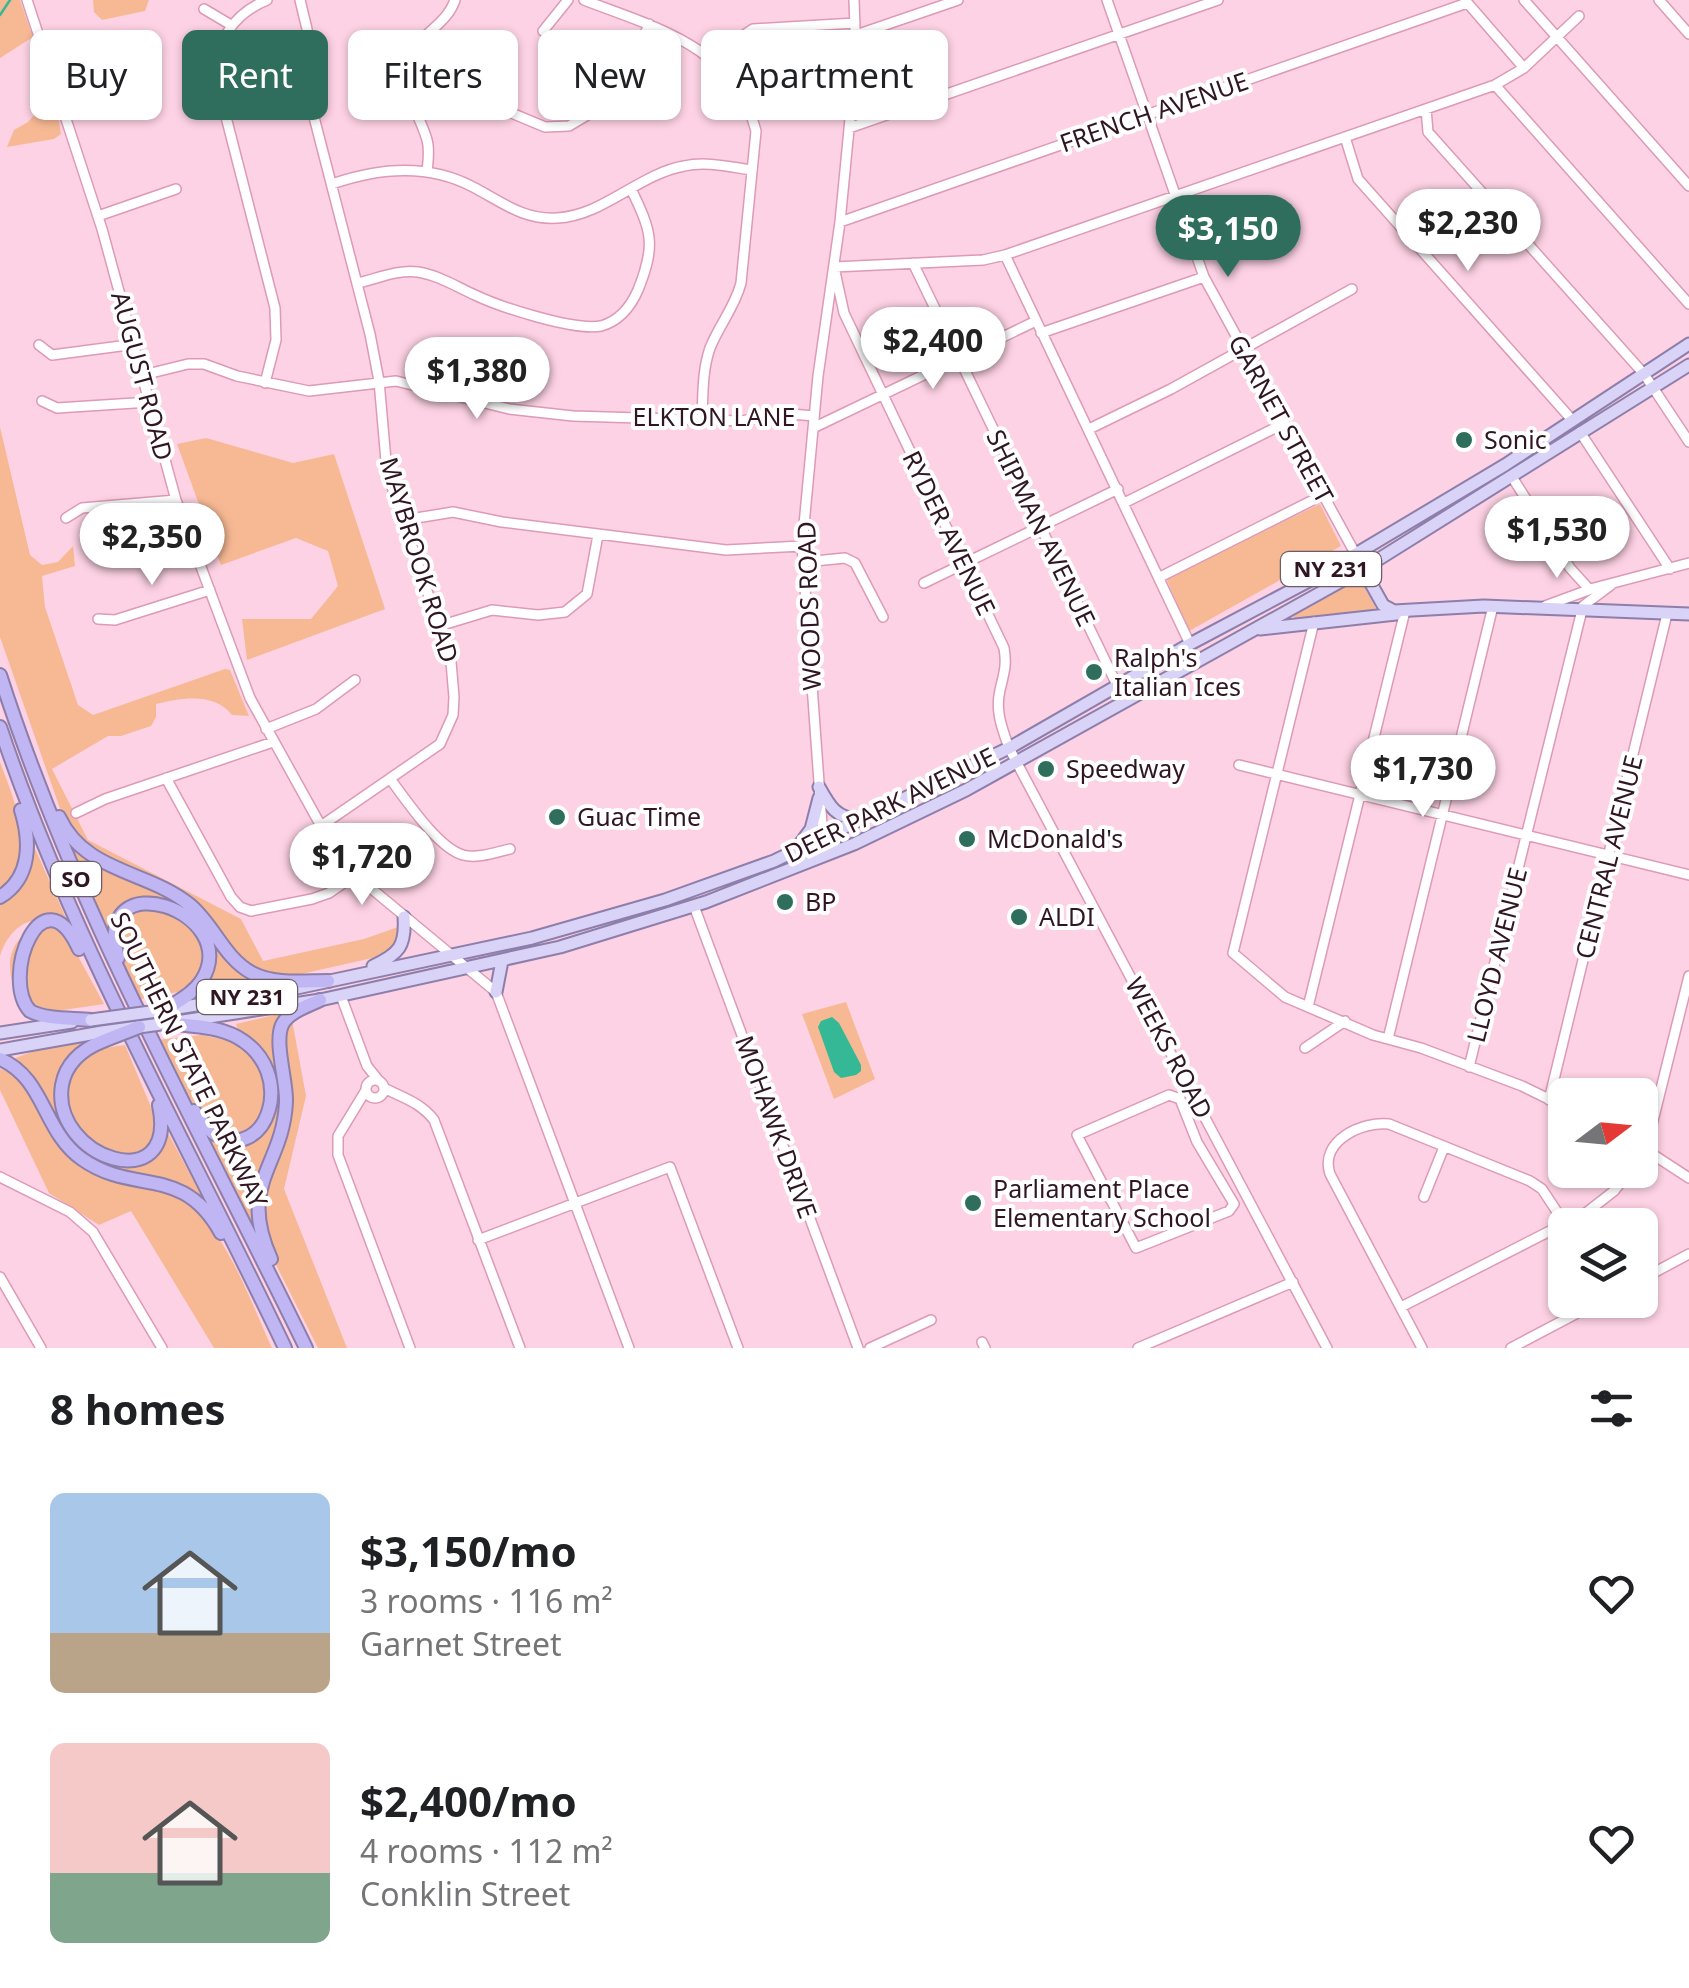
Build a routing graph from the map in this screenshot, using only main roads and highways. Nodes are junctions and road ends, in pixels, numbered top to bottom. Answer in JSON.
{"nodes":[{"id":1,"x":1689,"y":344,"type":"edge"},
{"id":2,"x":1689,"y":364,"type":"edge"},
{"id":3,"x":1577,"y":427,"type":"junction"},
{"id":4,"x":1356,"y":555,"type":"junction"},
{"id":5,"x":1363,"y":569,"type":"junction"},
{"id":6,"x":1404,"y":612,"type":"junction"},
{"id":7,"x":1689,"y":614,"type":"edge"},
{"id":8,"x":1244,"y":632,"type":"junction"},
{"id":9,"x":0,"y":676,"type":"edge"},
{"id":10,"x":0,"y":727,"type":"edge"},
{"id":11,"x":11,"y":758,"type":"junction"},
{"id":12,"x":31,"y":764,"type":"junction"},
{"id":13,"x":860,"y":820,"type":"junction"},
{"id":14,"x":791,"y":854,"type":"junction"},
{"id":15,"x":0,"y":897,"type":"edge"},
{"id":16,"x":404,"y":917,"type":"road end"},
{"id":17,"x":13,"y":937,"type":"dead end"},
{"id":18,"x":502,"y":961,"type":"junction"},
{"id":19,"x":356,"y":975,"type":"junction"},
{"id":20,"x":102,"y":980,"type":"junction"},
{"id":21,"x":5,"y":981,"type":"dead end"},
{"id":22,"x":328,"y":981,"type":"junction"},
{"id":23,"x":126,"y":992,"type":"junction"},
{"id":24,"x":496,"y":992,"type":"road end"},
{"id":25,"x":320,"y":1000,"type":"junction"},
{"id":26,"x":167,"y":1016,"type":"junction"},
{"id":27,"x":91,"y":1020,"type":"junction"},
{"id":28,"x":138,"y":1027,"type":"joint"},
{"id":29,"x":0,"y":1033,"type":"edge"},
{"id":30,"x":102,"y":1036,"type":"junction"},
{"id":31,"x":0,"y":1050,"type":"edge"},
{"id":32,"x":0,"y":1059,"type":"edge"},
{"id":33,"x":156,"y":1089,"type":"junction"},
{"id":34,"x":175,"y":1089,"type":"junction"},
{"id":35,"x":252,"y":1280,"type":"junction"},
{"id":36,"x":287,"y":1308,"type":"junction"},
{"id":37,"x":285,"y":1348,"type":"edge"},
{"id":38,"x":306,"y":1348,"type":"edge"}],
"edges":[{"from":1,"to":3,"type":"main road","name":"DEER PARK AVENUE","number":"NY 231"},
{"from":2,"to":3,"type":"main road","name":"DEER PARK AVENUE","number":"NY 231"},
{"from":3,"to":4,"type":"main road","name":"DEER PARK AVENUE","number":"NY 231"},
{"from":3,"to":5,"type":"main road","name":"DEER PARK AVENUE","number":"NY 231"},
{"from":4,"to":5,"type":"main road"},
{"from":4,"to":13,"type":"main road","name":"DEER PARK AVENUE","number":"NY 231"},
{"from":5,"to":6,"type":"main road"},
{"from":5,"to":8,"type":"main road","name":"DEER PARK AVENUE","number":"NY 231"},
{"from":6,"to":7,"type":"main road"},
{"from":6,"to":8,"type":"main road"},
{"from":8,"to":18,"type":"main road","name":"DEER PARK AVENUE","number":"NY 231"},
{"from":9,"to":12,"type":"highway","name":"SOUTHERN STATE PARKWAY","number":"SO"},
{"from":10,"to":11,"type":"highway","name":"SOUTHERN STATE PARKWAY","number":"SO"},
{"from":11,"to":15,"type":"highway"},
{"from":11,"to":20,"type":"highway","name":"SOUTHERN STATE PARKWAY","number":"SO"},
{"from":12,"to":22,"type":"highway"},
{"from":12,"to":23,"type":"highway","name":"SOUTHERN STATE PARKWAY","number":"SO"},
{"from":13,"to":14,"type":"main road","name":"DEER PARK AVENUE","number":"NY 231"},
{"from":13,"to":14,"type":"main road"},
{"from":14,"to":19,"type":"main road","name":"DEER PARK AVENUE","number":"NY 231"},
{"from":16,"to":19,"type":"main road"},
{"from":17,"to":20,"type":"highway"},
{"from":18,"to":24,"type":"main road"},
{"from":18,"to":25,"type":"main road","name":"DEER PARK AVENUE","number":"NY 231"},
{"from":19,"to":22,"type":"main road","name":"DEER PARK AVENUE","number":"NY 231"},
{"from":20,"to":33,"type":"highway","name":"SOUTHERN STATE PARKWAY","number":"SO"},
{"from":21,"to":27,"type":"highway"},
{"from":22,"to":26,"type":"main road","name":"DEER PARK AVENUE","number":"NY 231"},
{"from":23,"to":26,"type":"highway"},
{"from":23,"to":34,"type":"highway","name":"SOUTHERN STATE PARKWAY","number":"SO"},
{"from":25,"to":26,"type":"main road","name":"DEER PARK AVENUE","number":"NY 231"},
{"from":25,"to":36,"type":"highway"},
{"from":26,"to":27,"type":"main road","name":"DEER PARK AVENUE","number":"NY 231","bridge":true},
{"from":26,"to":28,"type":"main road","name":"DEER PARK AVENUE","number":"NY 231","bridge":true},
{"from":26,"to":34,"type":"highway"},
{"from":27,"to":29,"type":"main road","name":"DEER PARK AVENUE","number":"NY 231"},
{"from":28,"to":30,"type":"highway","bridge":true},
{"from":30,"to":31,"type":"main road"},
{"from":30,"to":33,"type":"highway"},
{"from":32,"to":35,"type":"highway"},
{"from":33,"to":35,"type":"highway","name":"SOUTHERN STATE PARKWAY","number":"SO"},
{"from":34,"to":36,"type":"highway","name":"SOUTHERN STATE PARKWAY","number":"SO"},
{"from":35,"to":37,"type":"highway","name":"SOUTHERN STATE PARKWAY","number":"SO"},
{"from":36,"to":38,"type":"highway","name":"SOUTHERN STATE PARKWAY","number":"SO"}]}
